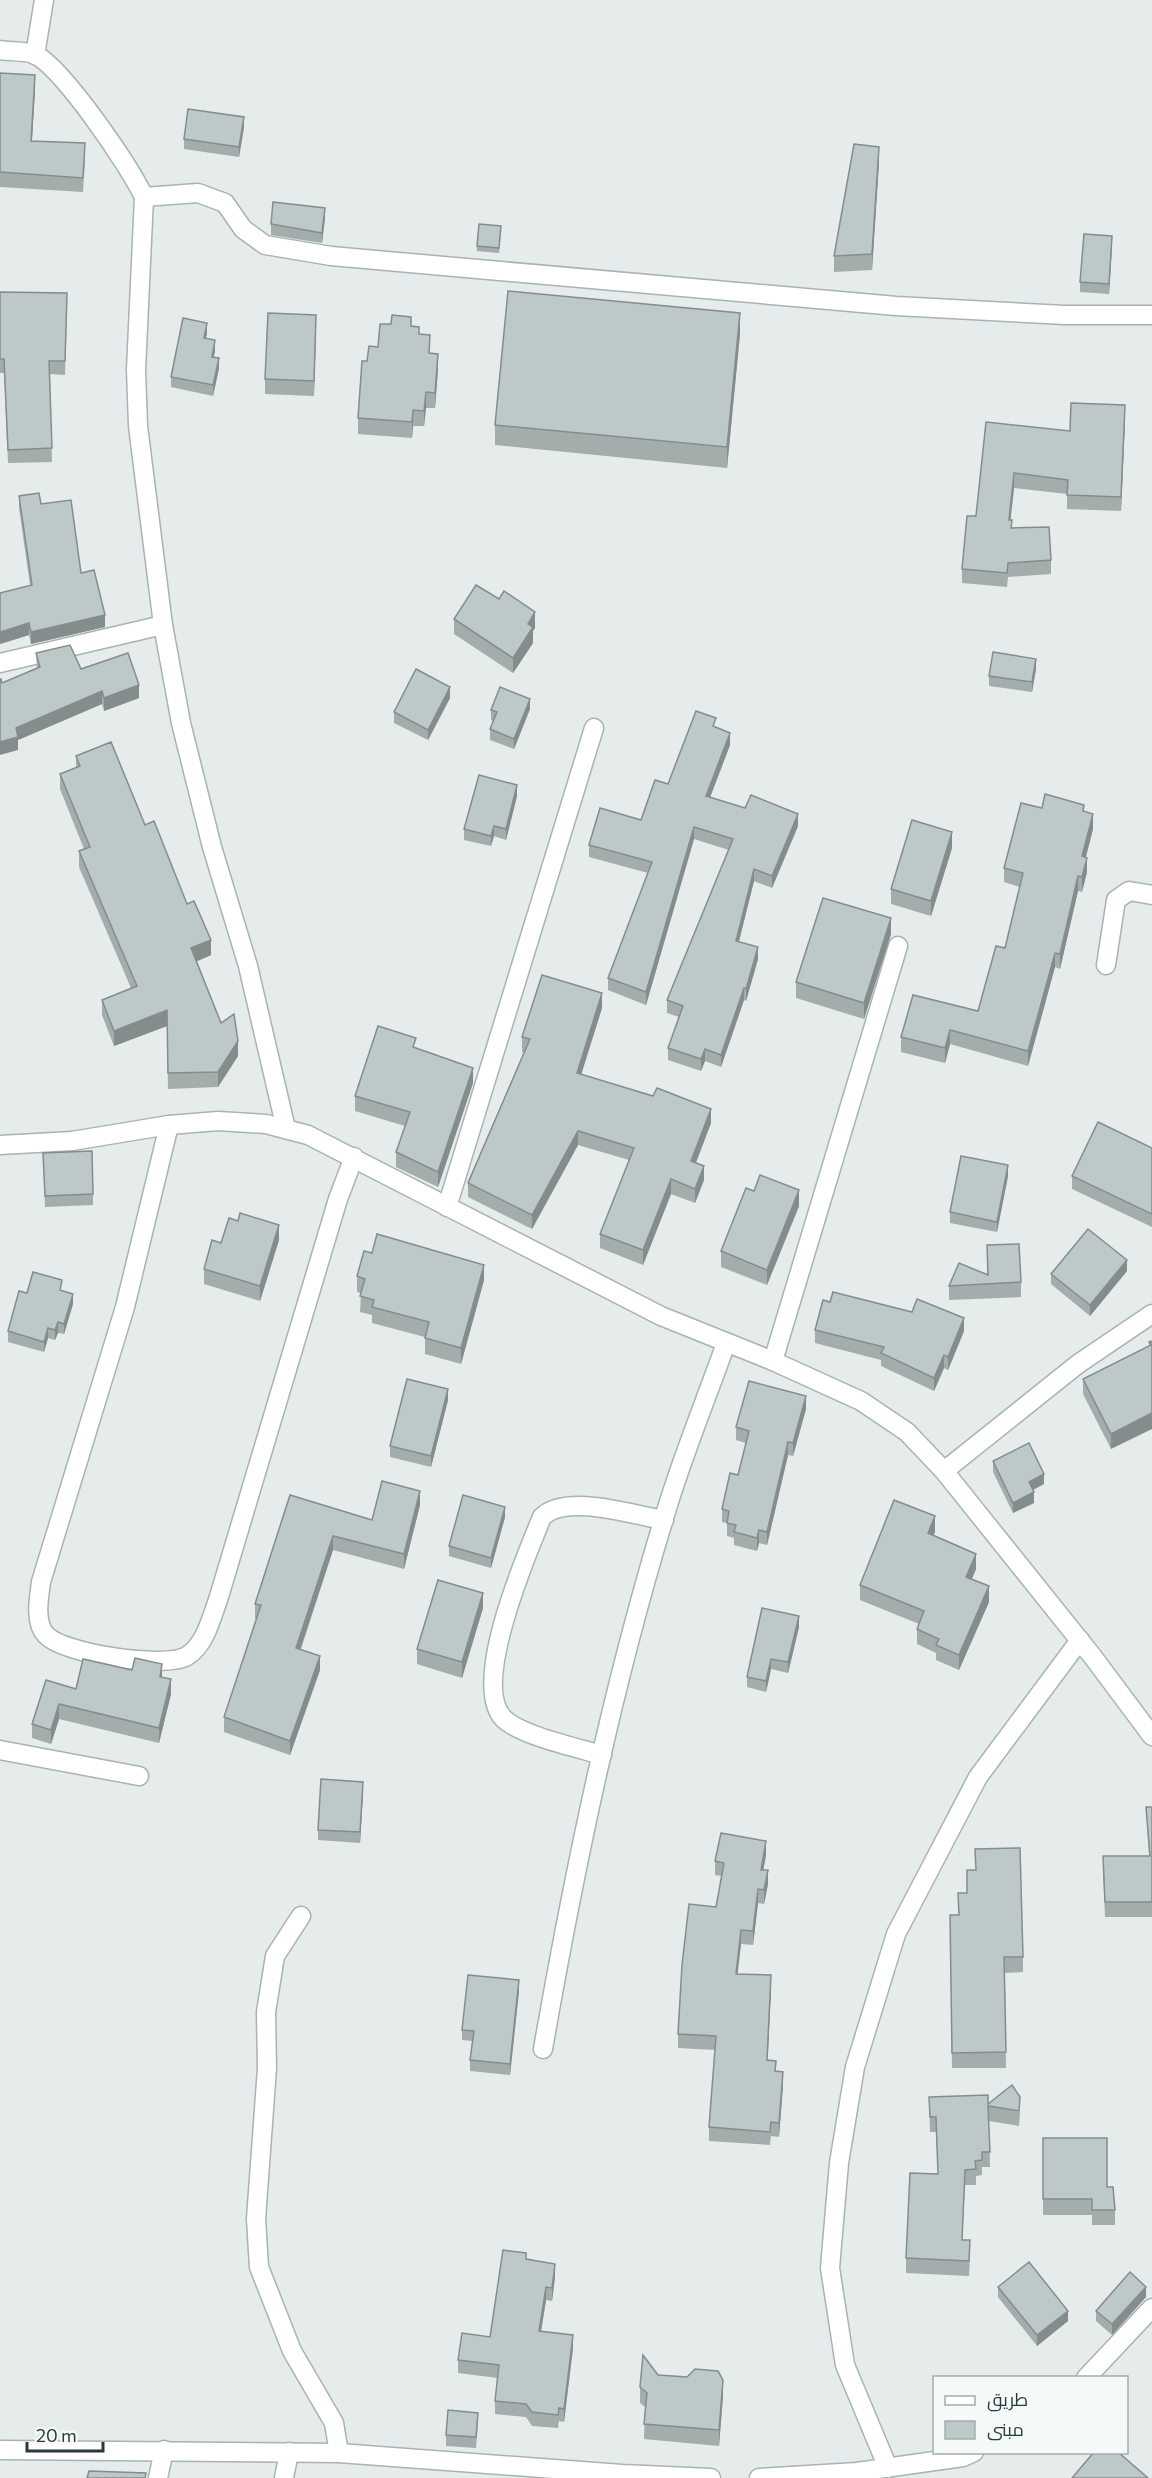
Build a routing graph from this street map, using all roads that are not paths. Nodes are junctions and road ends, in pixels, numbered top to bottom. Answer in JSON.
{"nodes":[{"id":1,"x":44,"y":0,"type":"edge"},
{"id":2,"x":0,"y":50,"type":"edge"},
{"id":3,"x":35,"y":54,"type":"junction"},
{"id":4,"x":144,"y":197,"type":"junction"},
{"id":5,"x":1152,"y":315,"type":"edge"},
{"id":6,"x":163,"y":625,"type":"junction"},
{"id":7,"x":0,"y":663,"type":"edge"},
{"id":8,"x":594,"y":728,"type":"dead end"},
{"id":9,"x":1152,"y":895,"type":"edge"},
{"id":10,"x":898,"y":946,"type":"dead end"},
{"id":11,"x":1106,"y":965,"type":"dead end"},
{"id":12,"x":169,"y":1125,"type":"junction"},
{"id":13,"x":286,"y":1129,"type":"junction"},
{"id":14,"x":0,"y":1145,"type":"edge"},
{"id":15,"x":354,"y":1157,"type":"junction"},
{"id":16,"x":447,"y":1207,"type":"junction"},
{"id":17,"x":1152,"y":1314,"type":"edge"},
{"id":18,"x":726,"y":1343,"type":"junction"},
{"id":19,"x":773,"y":1362,"type":"junction"},
{"id":20,"x":944,"y":1471,"type":"junction"},
{"id":21,"x":664,"y":1520,"type":"junction"},
{"id":22,"x":1080,"y":1640,"type":"junction"},
{"id":23,"x":1152,"y":1736,"type":"edge"},
{"id":24,"x":0,"y":1750,"type":"edge"},
{"id":25,"x":602,"y":1755,"type":"junction"},
{"id":26,"x":139,"y":1776,"type":"dead end"},
{"id":27,"x":301,"y":1916,"type":"dead end"},
{"id":28,"x":543,"y":2049,"type":"dead end"},
{"id":29,"x":1152,"y":2308,"type":"edge"},
{"id":30,"x":1088,"y":2376,"type":"edge"},
{"id":31,"x":0,"y":2450,"type":"edge"},
{"id":32,"x":164,"y":2450,"type":"junction"},
{"id":33,"x":289,"y":2452,"type":"junction"},
{"id":34,"x":339,"y":2452,"type":"junction"},
{"id":35,"x":970,"y":2454,"type":"edge"},
{"id":36,"x":888,"y":2468,"type":"junction"},
{"id":37,"x":569,"y":2474,"type":"edge"},
{"id":38,"x":818,"y":2476,"type":"edge"},
{"id":39,"x":158,"y":2478,"type":"edge"},
{"id":40,"x":284,"y":2478,"type":"edge"},
{"id":41,"x":711,"y":2478,"type":"edge"},
{"id":42,"x":759,"y":2478,"type":"edge"}],
"edges":[{"from":1,"to":3,"type":"street"},
{"from":2,"to":3,"type":"street"},
{"from":3,"to":4,"type":"street"},
{"from":4,"to":5,"type":"street"},
{"from":4,"to":6,"type":"street"},
{"from":6,"to":7,"type":"street"},
{"from":6,"to":13,"type":"street"},
{"from":8,"to":16,"type":"street"},
{"from":9,"to":11,"type":"street"},
{"from":10,"to":19,"type":"street"},
{"from":12,"to":13,"type":"street"},
{"from":12,"to":14,"type":"street"},
{"from":12,"to":15,"type":"street"},
{"from":13,"to":15,"type":"street"},
{"from":15,"to":16,"type":"street"},
{"from":16,"to":18,"type":"street"},
{"from":17,"to":20,"type":"street"},
{"from":18,"to":19,"type":"street"},
{"from":18,"to":21,"type":"street"},
{"from":19,"to":20,"type":"street"},
{"from":20,"to":22,"type":"street"},
{"from":21,"to":25,"type":"street"},
{"from":21,"to":25,"type":"street"},
{"from":22,"to":23,"type":"street"},
{"from":22,"to":36,"type":"street"},
{"from":24,"to":26,"type":"street"},
{"from":25,"to":28,"type":"street"},
{"from":27,"to":34,"type":"street"},
{"from":29,"to":30,"type":"street"},
{"from":31,"to":32,"type":"street"},
{"from":32,"to":33,"type":"street"},
{"from":32,"to":39,"type":"street"},
{"from":33,"to":34,"type":"street"},
{"from":33,"to":40,"type":"street"},
{"from":34,"to":37,"type":"street"},
{"from":35,"to":36,"type":"street"},
{"from":36,"to":38,"type":"street"},
{"from":37,"to":41,"type":"street"},
{"from":38,"to":42,"type":"street"}]}
